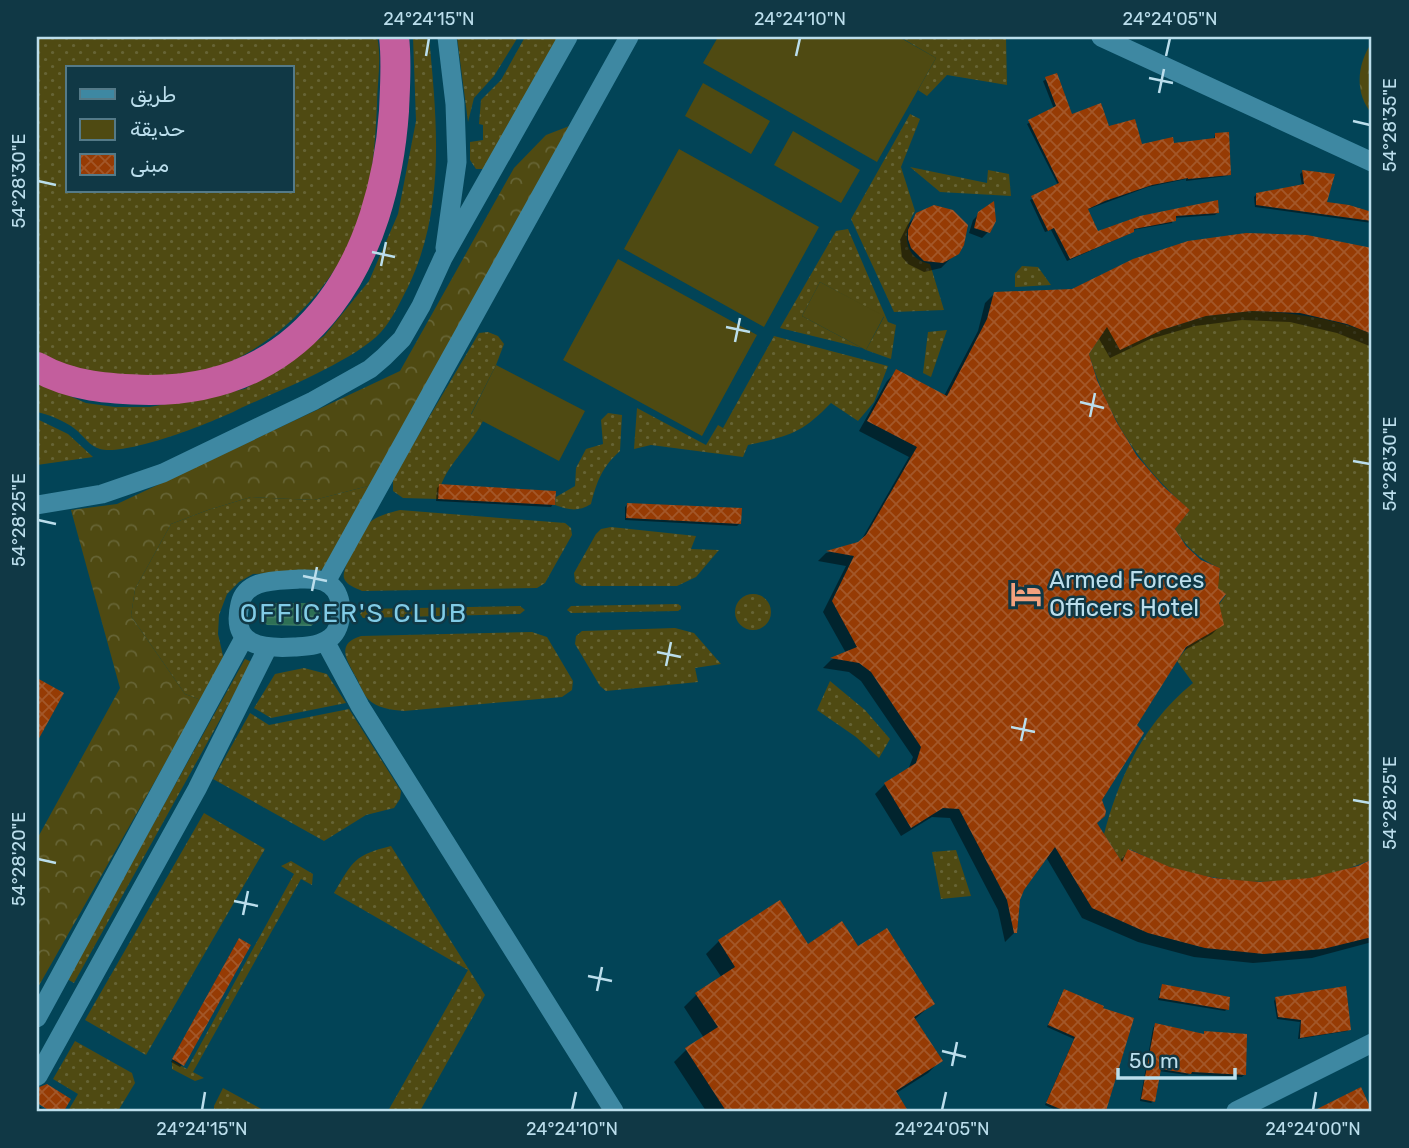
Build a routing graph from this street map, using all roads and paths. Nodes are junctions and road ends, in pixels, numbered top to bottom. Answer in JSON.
{"nodes":[{"id":1,"x":394,"y":37,"type":"edge"},
{"id":2,"x":447,"y":37,"type":"edge"},
{"id":3,"x":568,"y":37,"type":"edge"},
{"id":4,"x":629,"y":37,"type":"edge"},
{"id":5,"x":1101,"y":37,"type":"edge"},
{"id":6,"x":457,"y":162,"type":"junction"},
{"id":7,"x":1372,"y":162,"type":"edge"},
{"id":8,"x":489,"y":177,"type":"junction"},
{"id":9,"x":443,"y":258,"type":"junction"},
{"id":10,"x":37,"y":367,"type":"edge"},
{"id":11,"x":37,"y":505,"type":"edge"},
{"id":12,"x":326,"y":582,"type":"junction"},
{"id":13,"x":244,"y":638,"type":"junction"},
{"id":14,"x":325,"y":642,"type":"junction"},
{"id":15,"x":268,"y":647,"type":"junction"},
{"id":16,"x":37,"y":1018,"type":"edge"},
{"id":17,"x":1372,"y":1043,"type":"edge"},
{"id":18,"x":38,"y":1076,"type":"edge"},
{"id":19,"x":614,"y":1111,"type":"edge"},
{"id":20,"x":1236,"y":1111,"type":"edge"}],
"edges":[{"from":1,"to":10,"type":"highway"},
{"from":2,"to":6,"type":"street"},
{"from":3,"to":8,"type":"street"},
{"from":4,"to":12,"type":"street"},
{"from":5,"to":7,"type":"street"},
{"from":6,"to":8,"type":"street"},
{"from":6,"to":9,"type":"street"},
{"from":8,"to":9,"type":"street"},
{"from":9,"to":11,"type":"street"},
{"from":12,"to":13,"type":"street"},
{"from":12,"to":14,"type":"street"},
{"from":13,"to":15,"type":"street"},
{"from":13,"to":16,"type":"street"},
{"from":14,"to":15,"type":"street"},
{"from":14,"to":19,"type":"street"},
{"from":15,"to":18,"type":"street"},
{"from":17,"to":20,"type":"street"}]}
